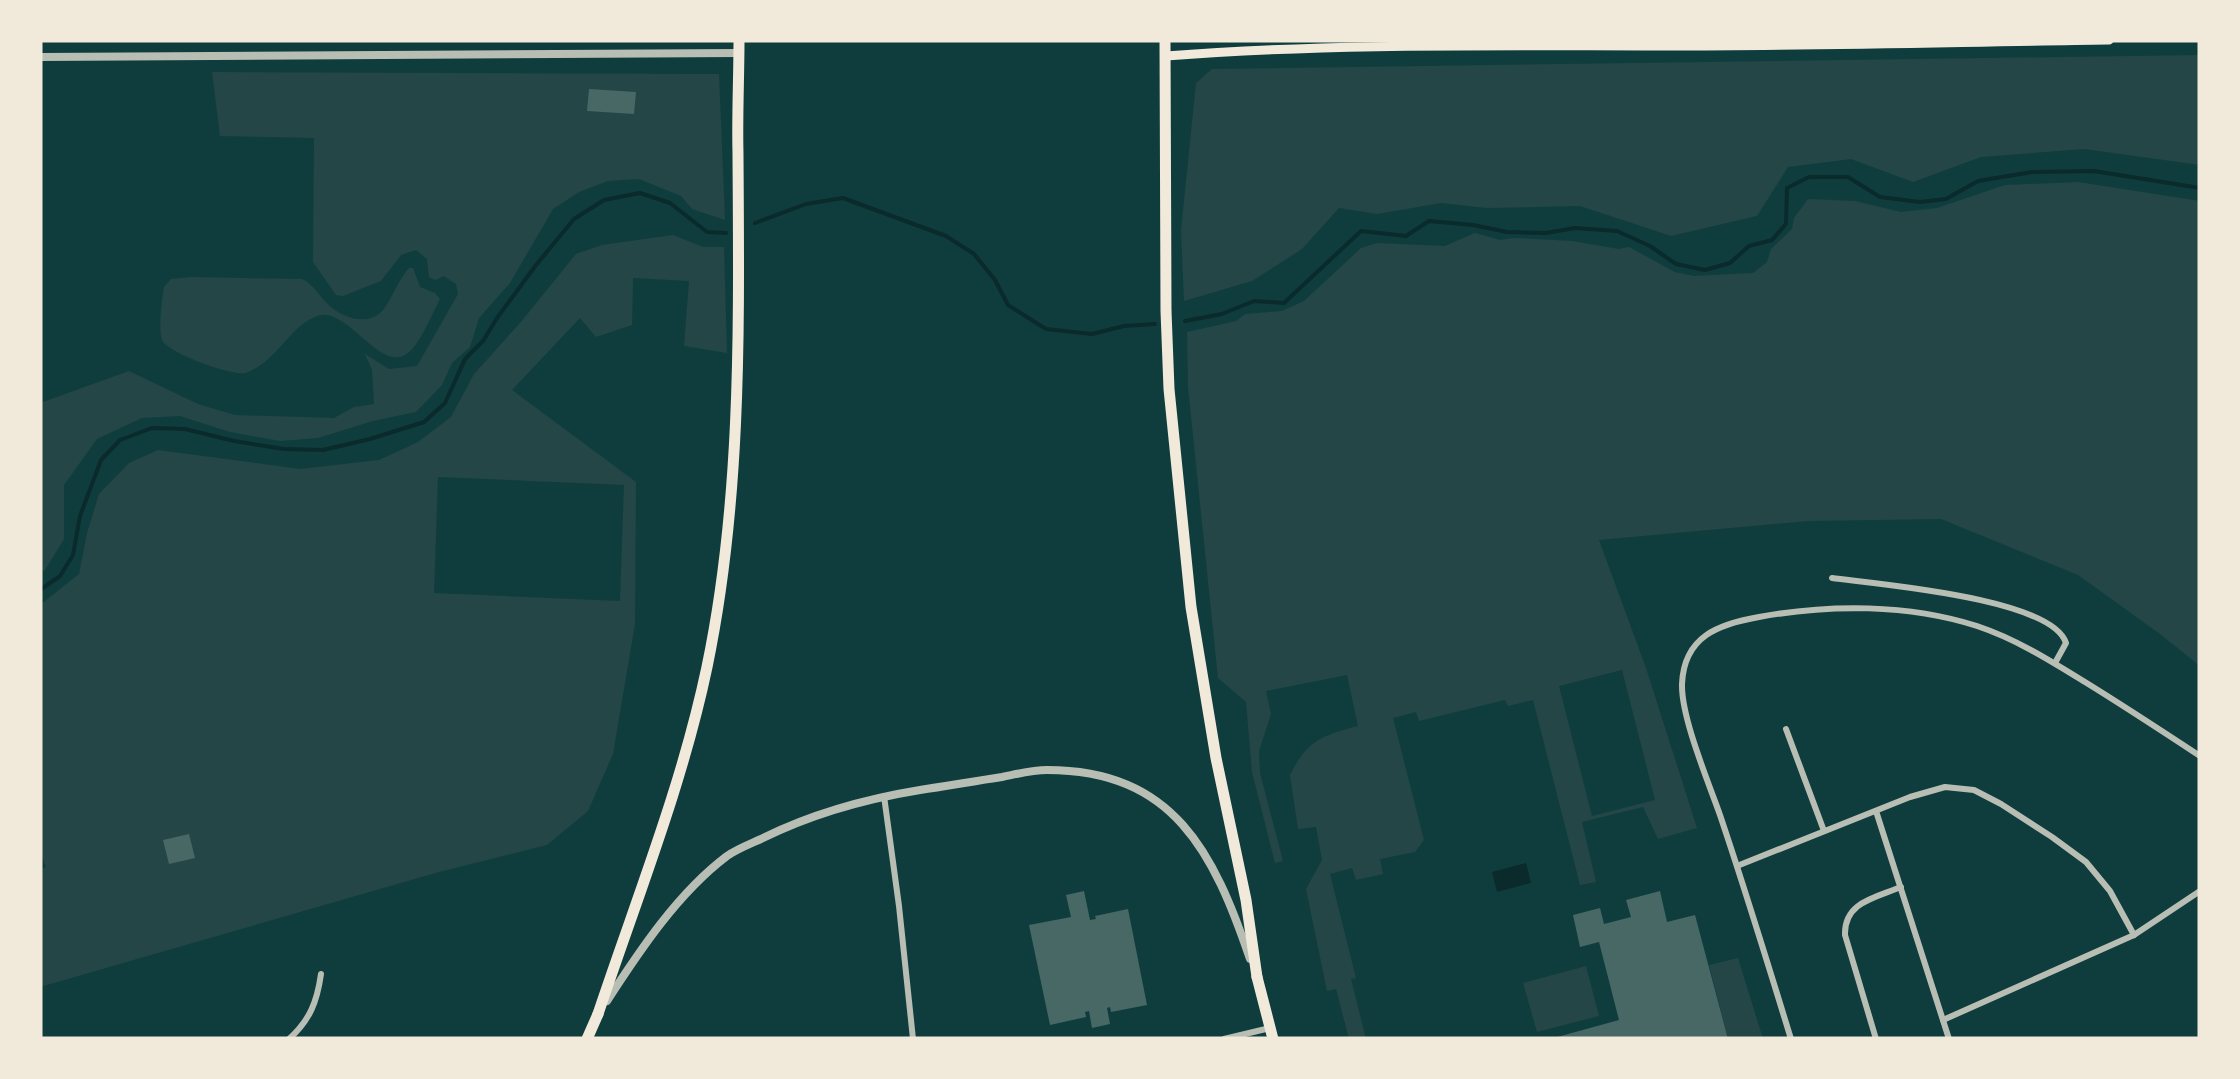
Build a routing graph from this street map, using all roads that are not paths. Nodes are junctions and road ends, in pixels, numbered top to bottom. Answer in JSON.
{"nodes":[{"id":1,"x":1165,"y":40,"type":"edge"},
{"id":2,"x":2110,"y":40,"type":"edge"},
{"id":3,"x":1582,"y":43,"type":"edge"},
{"id":4,"x":1607,"y":43,"type":"edge"},
{"id":5,"x":1816,"y":43,"type":"edge"},
{"id":6,"x":739,"y":47,"type":"edge"},
{"id":7,"x":40,"y":56,"type":"edge"},
{"id":8,"x":1166,"y":56,"type":"junction"},
{"id":9,"x":1832,"y":578,"type":"dead end"},
{"id":10,"x":2055,"y":663,"type":"junction"},
{"id":11,"x":1786,"y":729,"type":"dead end"},
{"id":12,"x":2200,"y":756,"type":"edge"},
{"id":13,"x":884,"y":796,"type":"junction"},
{"id":14,"x":1876,"y":810,"type":"junction"},
{"id":15,"x":1824,"y":831,"type":"junction"},
{"id":16,"x":1737,"y":866,"type":"junction"},
{"id":17,"x":1901,"y":887,"type":"junction"},
{"id":18,"x":2200,"y":891,"type":"edge"},
{"id":19,"x":2134,"y":936,"type":"junction"},
{"id":20,"x":322,"y":974,"type":"dead end"},
{"id":21,"x":1257,"y":977,"type":"junction"},
{"id":22,"x":598,"y":1014,"type":"junction"},
{"id":23,"x":1943,"y":1020,"type":"junction"},
{"id":24,"x":1272,"y":1034,"type":"edge"},
{"id":25,"x":289,"y":1039,"type":"edge"},
{"id":26,"x":587,"y":1039,"type":"edge"},
{"id":27,"x":913,"y":1039,"type":"edge"},
{"id":28,"x":1224,"y":1039,"type":"edge"},
{"id":29,"x":1791,"y":1039,"type":"edge"},
{"id":30,"x":1876,"y":1039,"type":"edge"},
{"id":31,"x":1949,"y":1039,"type":"edge"}],
"edges":[{"from":1,"to":8,"type":"highway"},
{"from":2,"to":5,"type":"main road"},
{"from":3,"to":4,"type":"main road"},
{"from":3,"to":8,"type":"main road"},
{"from":4,"to":5,"type":"main road"},
{"from":6,"to":7,"type":"street"},
{"from":6,"to":22,"type":"highway"},
{"from":8,"to":21,"type":"highway"},
{"from":9,"to":10,"type":"street"},
{"from":10,"to":12,"type":"street"},
{"from":10,"to":16,"type":"street"},
{"from":11,"to":15,"type":"street"},
{"from":13,"to":21,"type":"street"},
{"from":13,"to":22,"type":"street"},
{"from":13,"to":27,"type":"street"},
{"from":14,"to":15,"type":"street"},
{"from":14,"to":17,"type":"street"},
{"from":14,"to":19,"type":"street"},
{"from":15,"to":16,"type":"street"},
{"from":16,"to":29,"type":"street"},
{"from":17,"to":23,"type":"street"},
{"from":17,"to":30,"type":"street"},
{"from":18,"to":19,"type":"street"},
{"from":19,"to":23,"type":"street"},
{"from":20,"to":25,"type":"street"},
{"from":21,"to":24,"type":"highway"},
{"from":22,"to":26,"type":"highway"},
{"from":23,"to":31,"type":"street"},
{"from":24,"to":28,"type":"street"}]}
